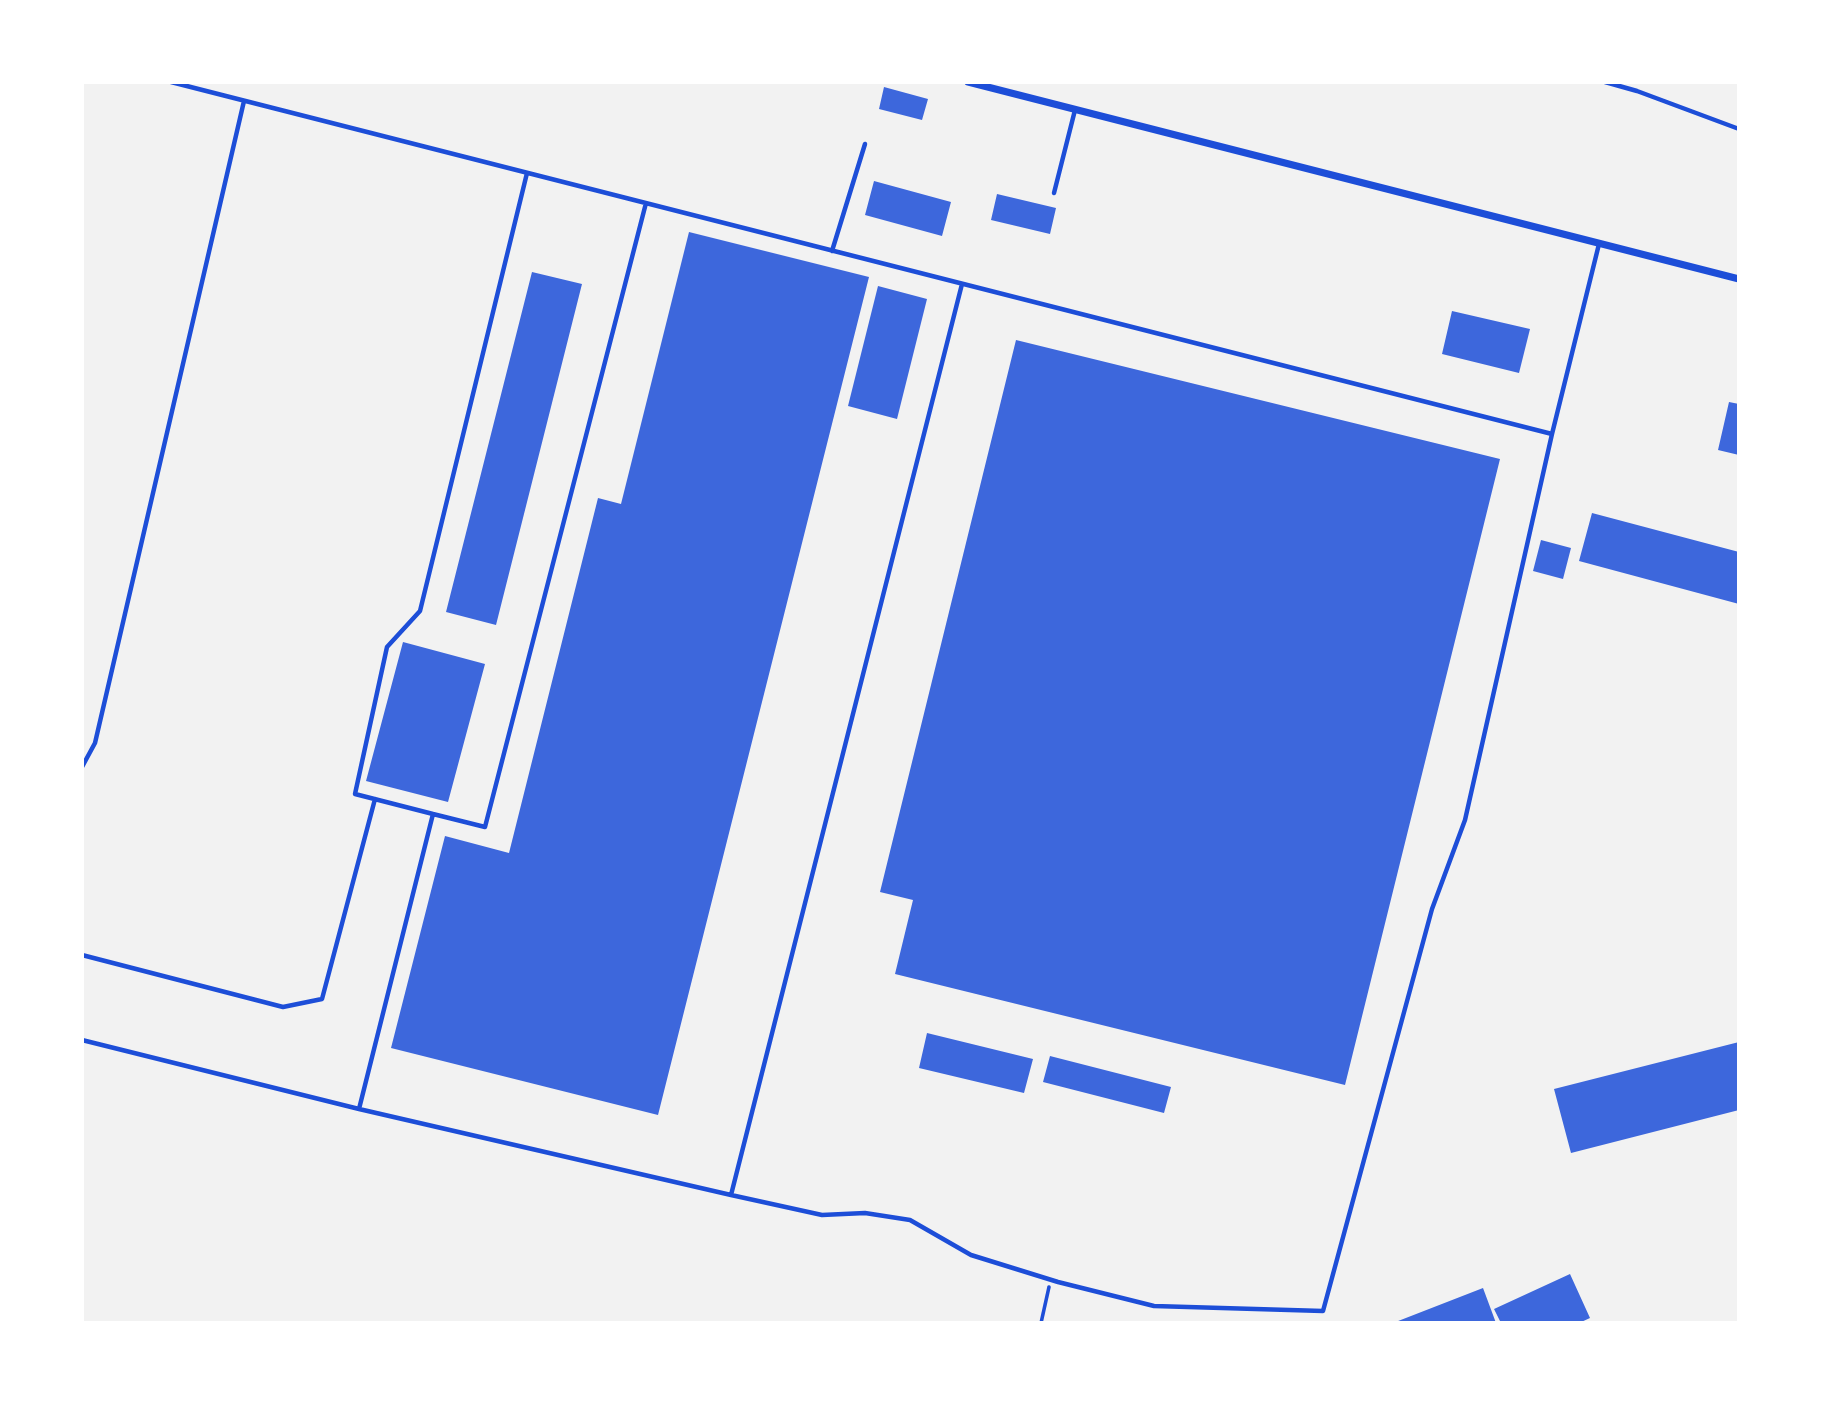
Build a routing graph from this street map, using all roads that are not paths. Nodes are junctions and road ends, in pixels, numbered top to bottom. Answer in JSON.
{"nodes":[{"id":1,"x":171,"y":82,"type":"edge"},
{"id":2,"x":968,"y":82,"type":"edge"},
{"id":3,"x":1605,"y":82,"type":"edge"},
{"id":4,"x":992,"y":85,"type":"edge"},
{"id":5,"x":244,"y":101,"type":"junction"},
{"id":6,"x":1075,"y":110,"type":"junction"},
{"id":7,"x":1739,"y":129,"type":"edge"},
{"id":8,"x":865,"y":144,"type":"dead end"},
{"id":9,"x":527,"y":173,"type":"junction"},
{"id":10,"x":1054,"y":193,"type":"dead end"},
{"id":11,"x":646,"y":204,"type":"junction"},
{"id":12,"x":1599,"y":244,"type":"junction"},
{"id":13,"x":832,"y":251,"type":"junction"},
{"id":14,"x":1739,"y":279,"type":"edge"},
{"id":15,"x":962,"y":284,"type":"junction"},
{"id":16,"x":1552,"y":434,"type":"junction"},
{"id":17,"x":82,"y":767,"type":"edge"},
{"id":18,"x":374,"y":799,"type":"junction"},
{"id":19,"x":433,"y":814,"type":"junction"},
{"id":20,"x":82,"y":955,"type":"edge"},
{"id":21,"x":82,"y":1040,"type":"edge"},
{"id":22,"x":359,"y":1109,"type":"junction"},
{"id":23,"x":731,"y":1195,"type":"junction"}],
"edges":[{"from":1,"to":5,"type":"lane"},
{"from":2,"to":4,"type":"street"},
{"from":3,"to":7,"type":"lane"},
{"from":4,"to":6,"type":"street"},
{"from":5,"to":9,"type":"lane"},
{"from":5,"to":17,"type":"lane"},
{"from":6,"to":10,"type":"lane"},
{"from":6,"to":12,"type":"street"},
{"from":8,"to":13,"type":"lane"},
{"from":9,"to":11,"type":"lane"},
{"from":9,"to":18,"type":"lane"},
{"from":11,"to":13,"type":"lane"},
{"from":11,"to":19,"type":"lane"},
{"from":12,"to":14,"type":"street"},
{"from":12,"to":16,"type":"lane"},
{"from":13,"to":15,"type":"lane"},
{"from":15,"to":16,"type":"lane"},
{"from":15,"to":23,"type":"lane"},
{"from":16,"to":23,"type":"lane"},
{"from":18,"to":19,"type":"lane"},
{"from":18,"to":20,"type":"lane"},
{"from":19,"to":22,"type":"lane"},
{"from":21,"to":22,"type":"lane"},
{"from":22,"to":23,"type":"lane"}]}
